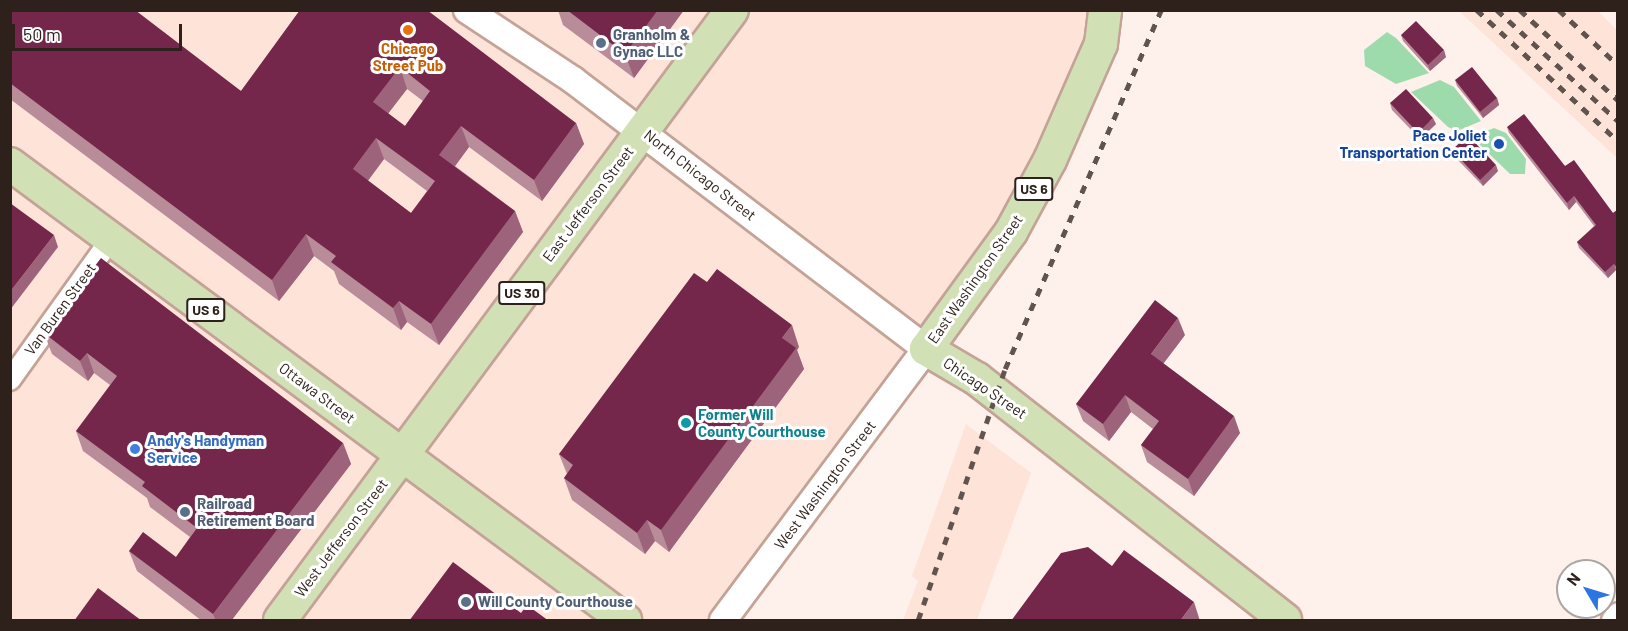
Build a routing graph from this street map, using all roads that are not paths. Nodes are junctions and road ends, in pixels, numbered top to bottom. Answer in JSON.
{"nodes":[{"id":1,"x":467,"y":10,"type":"edge"},
{"id":2,"x":732,"y":10,"type":"edge"},
{"id":3,"x":1105,"y":10,"type":"edge"},
{"id":4,"x":643,"y":131,"type":"junction"},
{"id":5,"x":10,"y":164,"type":"edge"},
{"id":6,"x":111,"y":239,"type":"junction"},
{"id":7,"x":926,"y":349,"type":"junction"},
{"id":8,"x":10,"y":380,"type":"edge"},
{"id":9,"x":402,"y":456,"type":"junction"},
{"id":10,"x":1617,"y":613,"type":"edge"},
{"id":11,"x":280,"y":621,"type":"edge"},
{"id":12,"x":625,"y":621,"type":"edge"},
{"id":13,"x":723,"y":621,"type":"edge"},
{"id":14,"x":1285,"y":621,"type":"edge"},
{"id":15,"x":1612,"y":621,"type":"edge"}],
"edges":[{"from":1,"to":4,"type":"street","name":"North Chicago Street"},
{"from":2,"to":4,"type":"main road","name":"East Jefferson Street","number":"US 30"},
{"from":3,"to":7,"type":"main road","name":"East Washington Street","number":"US 6"},
{"from":4,"to":7,"type":"street","name":"North Chicago Street"},
{"from":4,"to":9,"type":"main road","name":"East Jefferson Street","number":"US 30"},
{"from":5,"to":6,"type":"main road","name":"Ottawa Street","number":"US 6"},
{"from":6,"to":8,"type":"street","name":"Van Buren Street"},
{"from":6,"to":9,"type":"main road","name":"Ottawa Street","number":"US 6"},
{"from":7,"to":13,"type":"street","name":"West Washington Street"},
{"from":7,"to":14,"type":"main road","name":"Chicago Street"},
{"from":9,"to":11,"type":"main road","name":"West Jefferson Street","number":"US 30"},
{"from":9,"to":12,"type":"main road","name":"Ottawa Street","number":"US 6"},
{"from":10,"to":15,"type":"street"}]}
